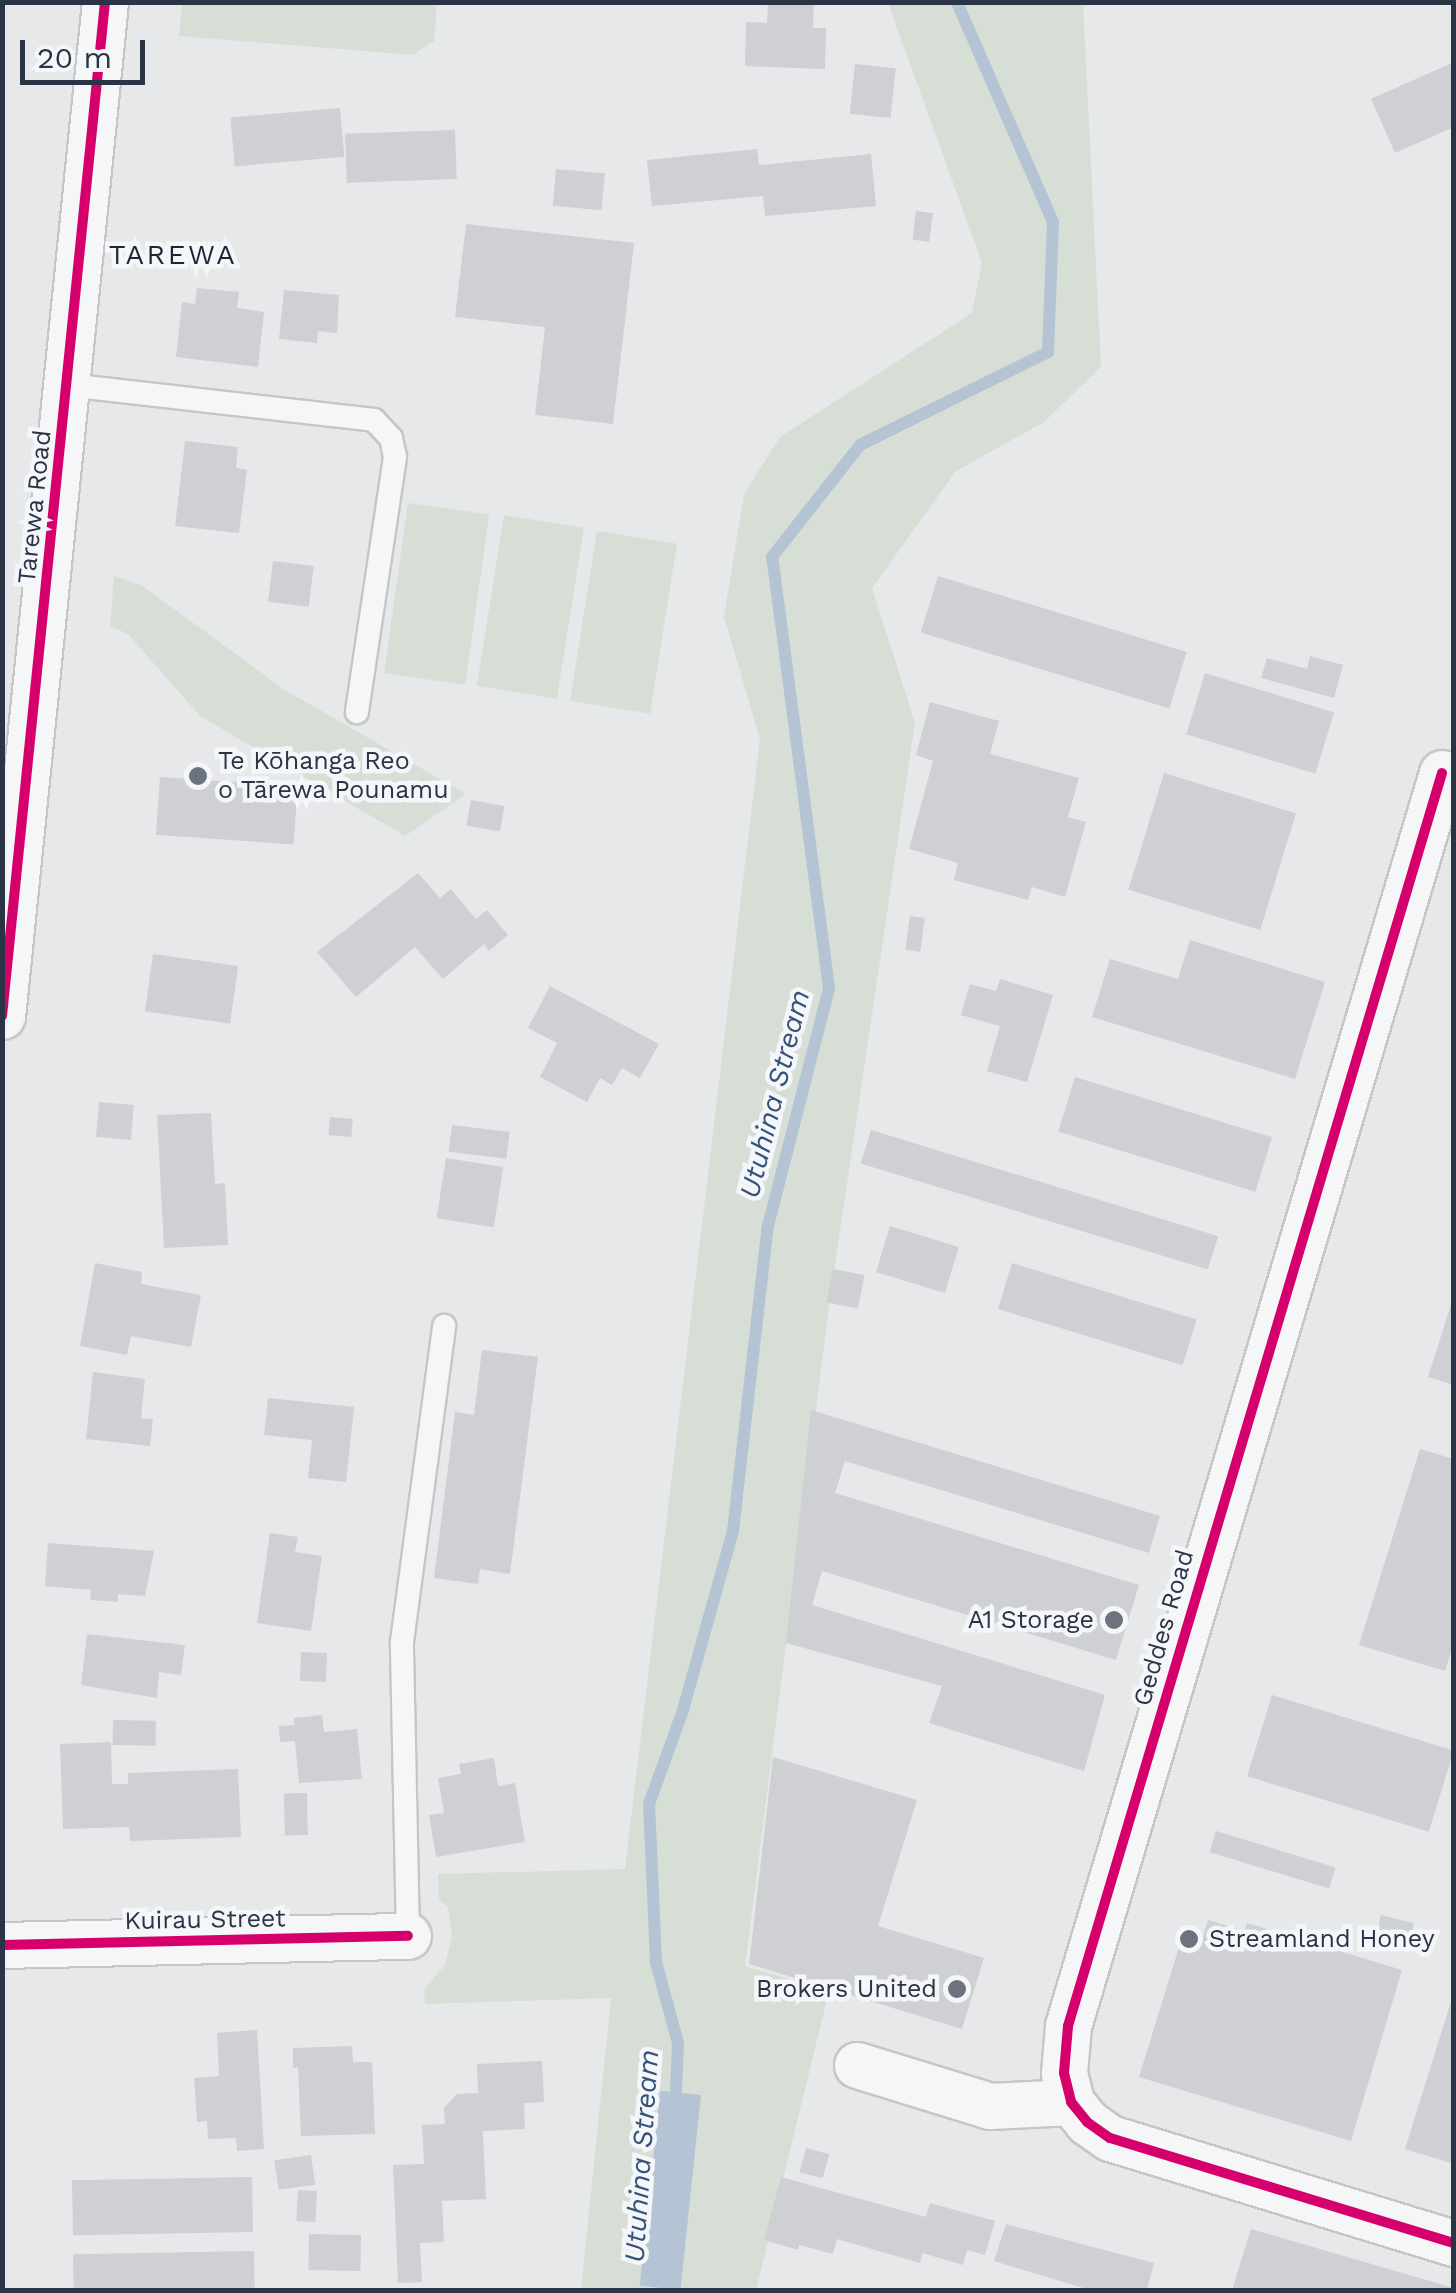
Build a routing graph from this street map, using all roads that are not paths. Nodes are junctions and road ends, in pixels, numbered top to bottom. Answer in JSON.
{"nodes":[{"id":1,"x":106,"y":2,"type":"edge"},
{"id":2,"x":68,"y":385,"type":"junction"},
{"id":3,"x":358,"y":712,"type":"dead end"},
{"id":4,"x":1442,"y":773,"type":"dead end"},
{"id":5,"x":2,"y":1016,"type":"edge"},
{"id":6,"x":444,"y":1326,"type":"dead end"},
{"id":7,"x":408,"y":1936,"type":"joint"},
{"id":8,"x":2,"y":1944,"type":"edge"},
{"id":9,"x":858,"y":2065,"type":"dead end"},
{"id":10,"x":1071,"y":2102,"type":"junction"},
{"id":11,"x":1454,"y":2243,"type":"edge"}],
"edges":[{"from":1,"to":2,"type":"street","name":"Tarewa Road"},
{"from":2,"to":3,"type":"lane"},
{"from":2,"to":5,"type":"street","name":"Tarewa Road"},
{"from":4,"to":10,"type":"street","name":"Geddes Road"},
{"from":6,"to":7,"type":"lane"},
{"from":7,"to":8,"type":"street","name":"Kuirau Street"},
{"from":9,"to":10,"type":"street"},
{"from":10,"to":11,"type":"street"}]}
